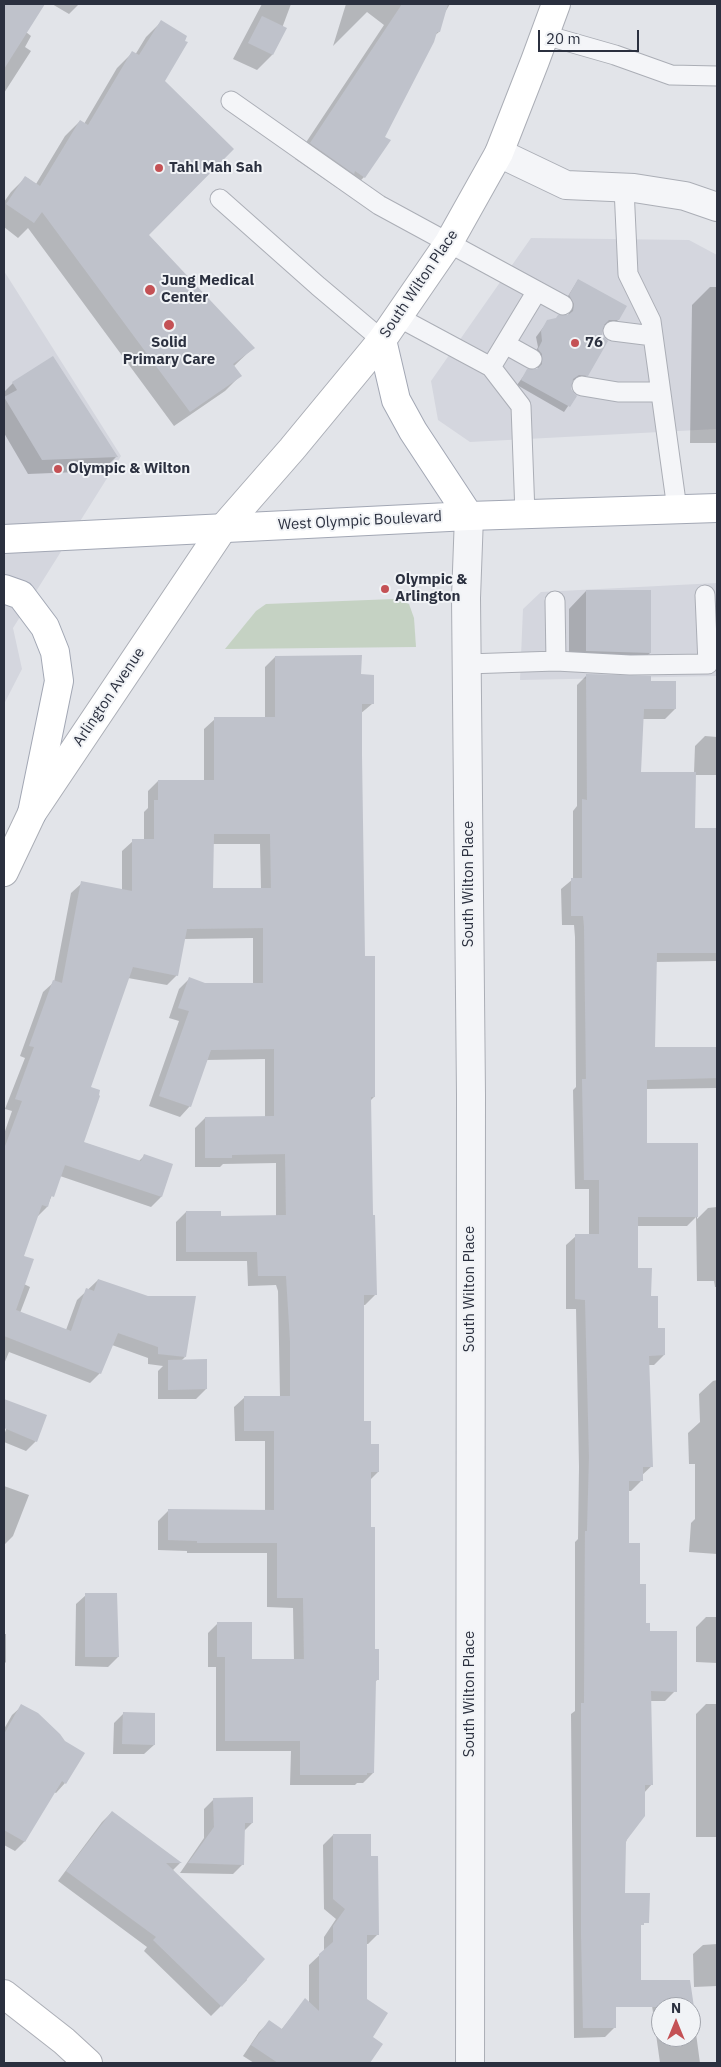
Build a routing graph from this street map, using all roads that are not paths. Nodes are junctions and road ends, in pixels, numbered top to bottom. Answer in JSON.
{"nodes":[{"id":1,"x":556,"y":4,"type":"edge"},
{"id":2,"x":545,"y":35,"type":"junction"},
{"id":3,"x":717,"y":76,"type":"edge"},
{"id":4,"x":232,"y":101,"type":"dead end"},
{"id":5,"x":499,"y":153,"type":"junction"},
{"id":6,"x":624,"y":188,"type":"junction"},
{"id":7,"x":220,"y":199,"type":"dead end"},
{"id":8,"x":717,"y":207,"type":"edge"},
{"id":9,"x":448,"y":244,"type":"junction"},
{"id":10,"x":537,"y":290,"type":"junction"},
{"id":11,"x":563,"y":305,"type":"dead end"},
{"id":12,"x":398,"y":318,"type":"junction"},
{"id":13,"x":613,"y":332,"type":"dead end"},
{"id":14,"x":653,"y":336,"type":"junction"},
{"id":15,"x":382,"y":340,"type":"junction"},
{"id":16,"x":505,"y":344,"type":"junction"},
{"id":17,"x":532,"y":359,"type":"dead end"},
{"id":18,"x":491,"y":367,"type":"junction"},
{"id":19,"x":582,"y":386,"type":"dead end"},
{"id":20,"x":661,"y":392,"type":"junction"},
{"id":21,"x":717,"y":508,"type":"edge"},
{"id":22,"x":677,"y":509,"type":"junction"},
{"id":23,"x":525,"y":514,"type":"junction"},
{"id":24,"x":469,"y":516,"type":"junction"},
{"id":25,"x":223,"y":528,"type":"junction"},
{"id":26,"x":4,"y":539,"type":"edge"},
{"id":27,"x":4,"y":589,"type":"edge"},
{"id":28,"x":705,"y":595,"type":"dead end"},
{"id":29,"x":555,"y":601,"type":"dead end"},
{"id":30,"x":556,"y":661,"type":"junction"},
{"id":31,"x":467,"y":664,"type":"junction"},
{"id":32,"x":32,"y":812,"type":"junction"},
{"id":33,"x":4,"y":872,"type":"edge"},
{"id":34,"x":4,"y":1994,"type":"edge"},
{"id":35,"x":88,"y":2063,"type":"edge"},
{"id":36,"x":470,"y":2063,"type":"edge"}],
"edges":[{"from":1,"to":2,"type":"main road","name":"South Wilton Place"},
{"from":2,"to":3,"type":"lane"},
{"from":2,"to":5,"type":"main road","name":"South Wilton Place"},
{"from":4,"to":9,"type":"lane"},
{"from":5,"to":6,"type":"street"},
{"from":5,"to":9,"type":"main road","name":"South Wilton Place"},
{"from":6,"to":8,"type":"street"},
{"from":6,"to":14,"type":"lane"},
{"from":7,"to":15,"type":"lane"},
{"from":9,"to":10,"type":"lane"},
{"from":9,"to":12,"type":"main road","name":"South Wilton Place"},
{"from":10,"to":11,"type":"lane"},
{"from":10,"to":16,"type":"lane"},
{"from":12,"to":15,"type":"main road","name":"South Wilton Place"},
{"from":12,"to":18,"type":"lane"},
{"from":13,"to":14,"type":"lane"},
{"from":14,"to":20,"type":"lane"},
{"from":15,"to":24,"type":"main road"},
{"from":15,"to":25,"type":"main road","name":"South Wilton Place"},
{"from":16,"to":17,"type":"lane"},
{"from":16,"to":18,"type":"lane"},
{"from":18,"to":23,"type":"lane"},
{"from":19,"to":20,"type":"lane"},
{"from":20,"to":22,"type":"lane"},
{"from":21,"to":22,"type":"main road","name":"West Olympic Boulevard"},
{"from":22,"to":23,"type":"main road","name":"West Olympic Boulevard"},
{"from":23,"to":24,"type":"main road","name":"West Olympic Boulevard"},
{"from":24,"to":25,"type":"main road","name":"West Olympic Boulevard"},
{"from":24,"to":31,"type":"street","name":"South Wilton Place"},
{"from":25,"to":26,"type":"main road","name":"West Olympic Boulevard"},
{"from":25,"to":32,"type":"main road","name":"Arlington Avenue"},
{"from":27,"to":32,"type":"main road"},
{"from":28,"to":30,"type":"lane"},
{"from":29,"to":30,"type":"lane"},
{"from":30,"to":31,"type":"lane"},
{"from":31,"to":36,"type":"street","name":"South Wilton Place"},
{"from":32,"to":33,"type":"main road","name":"Arlington Avenue"},
{"from":34,"to":35,"type":"main road"}]}
